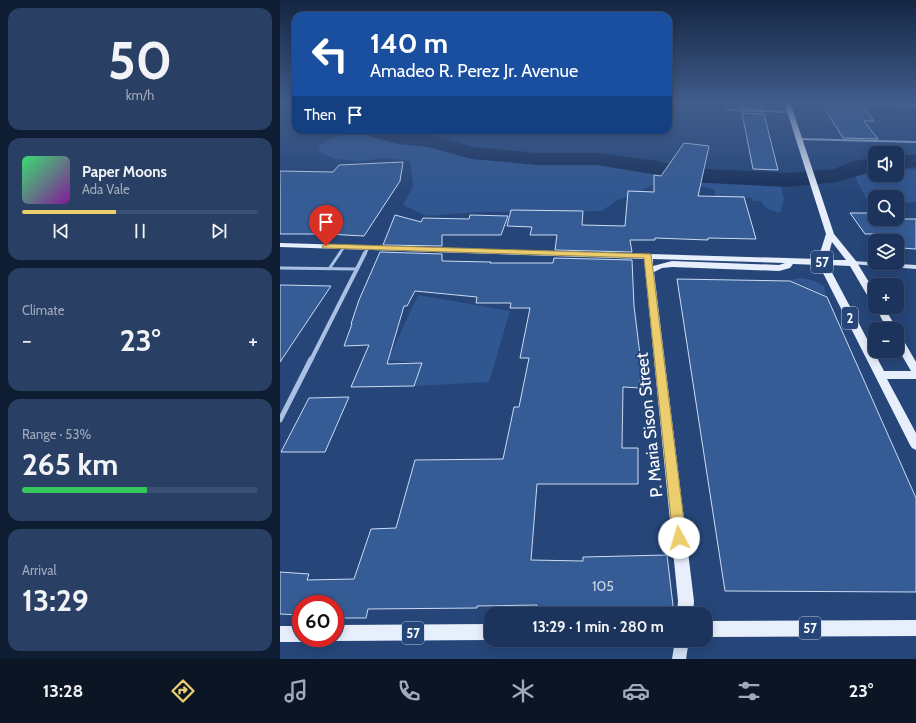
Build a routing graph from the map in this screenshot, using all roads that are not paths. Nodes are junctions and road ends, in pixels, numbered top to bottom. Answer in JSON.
{"nodes":[{"id":1,"x":797,"y":133,"type":"edge"},
{"id":2,"x":799,"y":139,"type":"junction"},
{"id":3,"x":916,"y":142,"type":"edge"},
{"id":4,"x":830,"y":234,"type":"junction"},
{"id":5,"x":280,"y":245,"type":"edge"},
{"id":6,"x":344,"y":247,"type":"junction"},
{"id":7,"x":368,"y":247,"type":"junction"},
{"id":8,"x":648,"y":256,"type":"junction"},
{"id":9,"x":791,"y":261,"type":"junction"},
{"id":10,"x":822,"y":262,"type":"junction"},
{"id":11,"x":853,"y":263,"type":"junction"},
{"id":12,"x":916,"y":267,"type":"edge"},
{"id":13,"x":280,"y":268,"type":"edge"},
{"id":14,"x":329,"y":269,"type":"junction"},
{"id":15,"x":356,"y":269,"type":"junction"},
{"id":16,"x":649,"y":271,"type":"junction"},
{"id":17,"x":868,"y":288,"type":"edge"},
{"id":18,"x":904,"y":350,"type":"edge"},
{"id":19,"x":916,"y":371,"type":"edge"},
{"id":20,"x":879,"y":375,"type":"junction"},
{"id":21,"x":916,"y":375,"type":"edge"},
{"id":22,"x":280,"y":420,"type":"edge"},
{"id":23,"x":916,"y":445,"type":"edge"},
{"id":24,"x":686,"y":607,"type":"edge"},
{"id":25,"x":916,"y":628,"type":"edge"},
{"id":26,"x":712,"y":629,"type":"edge"},
{"id":27,"x":484,"y":632,"type":"edge"},
{"id":28,"x":344,"y":633,"type":"edge"},
{"id":29,"x":280,"y":634,"type":"edge"},
{"id":30,"x":292,"y":634,"type":"edge"},
{"id":31,"x":681,"y":647,"type":"edge"},
{"id":32,"x":679,"y":659,"type":"edge"}],
"edges":[{"from":1,"to":2,"type":"main road","number":"2"},
{"from":2,"to":3,"type":"lane"},
{"from":2,"to":4,"type":"main road","number":"2"},
{"from":4,"to":10,"type":"main road"},
{"from":4,"to":11,"type":"main road","number":"2"},
{"from":5,"to":6,"type":"main road","number":"57"},
{"from":6,"to":7,"type":"main road","number":"57"},
{"from":6,"to":14,"type":"lane"},
{"from":7,"to":8,"type":"main road","number":"57"},
{"from":7,"to":15,"type":"street"},
{"from":8,"to":9,"type":"main road","number":"57"},
{"from":8,"to":16,"type":"main road","name":"P. Maria Sison Street"},
{"from":9,"to":10,"type":"main road","number":"57"},
{"from":9,"to":16,"type":"main road"},
{"from":10,"to":11,"type":"main road","number":"57"},
{"from":10,"to":20,"type":"main road","number":"2"},
{"from":11,"to":12,"type":"main road"},
{"from":11,"to":17,"type":"main road","number":"2"},
{"from":13,"to":14,"type":"lane"},
{"from":14,"to":15,"type":"lane"},
{"from":15,"to":22,"type":"street"},
{"from":16,"to":24,"type":"main road","name":"P. Maria Sison Street"},
{"from":18,"to":19,"type":"main road"},
{"from":20,"to":21,"type":"main road"},
{"from":20,"to":23,"type":"main road","number":"2"},
{"from":25,"to":26,"type":"main road","number":"57"},
{"from":27,"to":28,"type":"main road","number":"57"},
{"from":29,"to":30,"type":"main road"},
{"from":31,"to":32,"type":"main road"}]}
